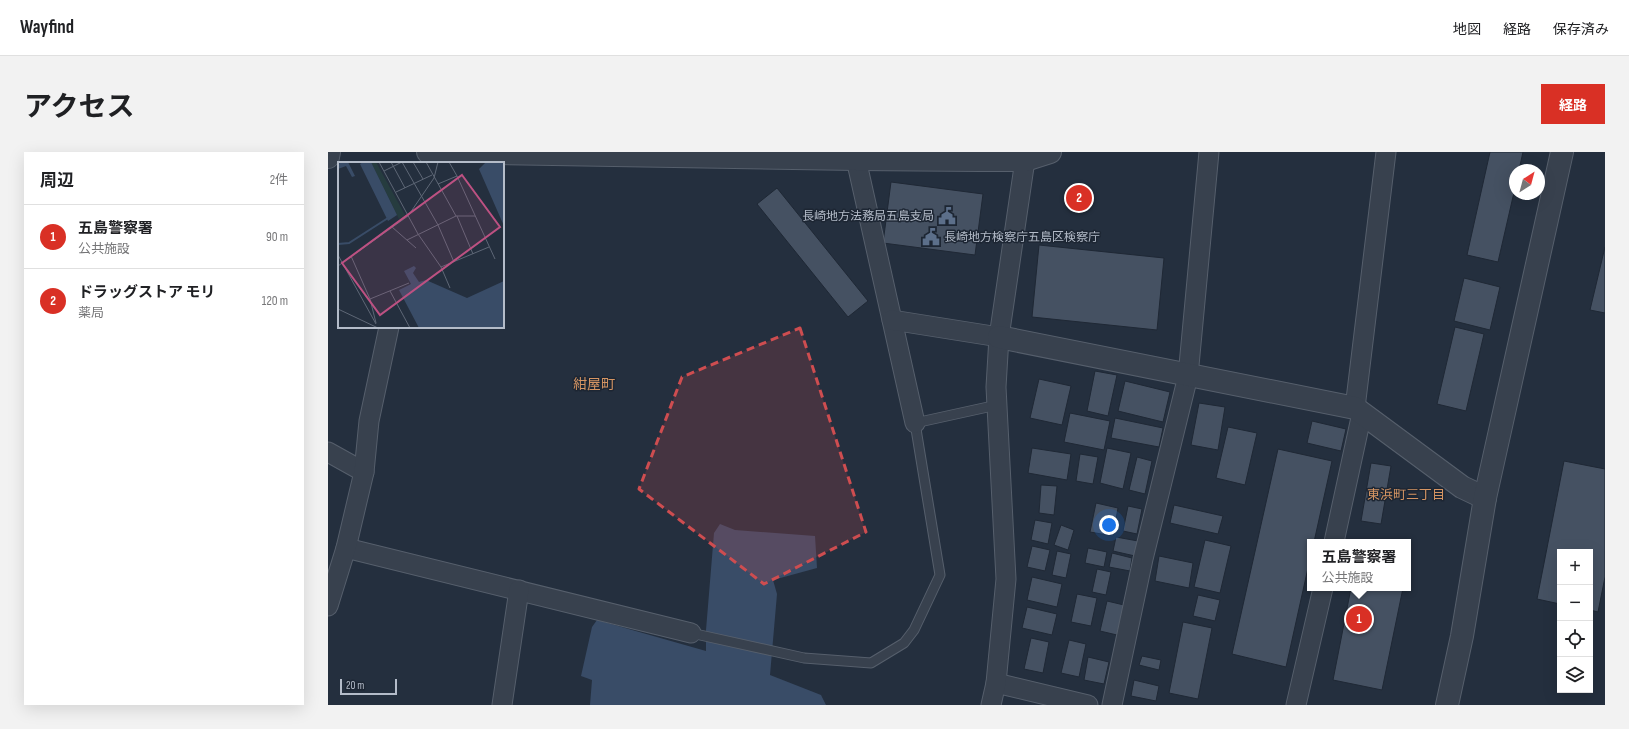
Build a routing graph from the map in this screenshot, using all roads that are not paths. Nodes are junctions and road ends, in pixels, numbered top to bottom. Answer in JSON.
{"nodes":[{"id":1,"x":329,"y":152,"type":"edge"},
{"id":2,"x":422,"y":152,"type":"edge"},
{"id":3,"x":428,"y":152,"type":"edge"},
{"id":4,"x":1050,"y":152,"type":"edge"},
{"id":5,"x":1209,"y":152,"type":"edge"},
{"id":6,"x":1386,"y":152,"type":"edge"},
{"id":7,"x":1562,"y":152,"type":"edge"},
{"id":8,"x":1026,"y":156,"type":"edge"},
{"id":9,"x":328,"y":157,"type":"edge"},
{"id":10,"x":856,"y":159,"type":"junction"},
{"id":11,"x":421,"y":162,"type":"edge"},
{"id":12,"x":892,"y":320,"type":"junction"},
{"id":13,"x":389,"y":328,"type":"edge"},
{"id":14,"x":999,"y":337,"type":"junction"},
{"id":15,"x":1188,"y":376,"type":"junction"},
{"id":16,"x":997,"y":405,"type":"junction"},
{"id":17,"x":1358,"y":411,"type":"junction"},
{"id":18,"x":915,"y":423,"type":"junction"},
{"id":19,"x":328,"y":452,"type":"edge"},
{"id":20,"x":364,"y":472,"type":"junction"},
{"id":21,"x":1485,"y":498,"type":"junction"},
{"id":22,"x":1335,"y":539,"type":"edge"},
{"id":23,"x":346,"y":548,"type":"junction"},
{"id":24,"x":519,"y":590,"type":"junction"},
{"id":25,"x":1322,"y":591,"type":"edge"},
{"id":26,"x":328,"y":606,"type":"edge"},
{"id":27,"x":691,"y":633,"type":"joint"},
{"id":28,"x":996,"y":683,"type":"junction"},
{"id":29,"x":502,"y":705,"type":"edge"},
{"id":30,"x":991,"y":705,"type":"edge"},
{"id":31,"x":1088,"y":705,"type":"edge"},
{"id":32,"x":1112,"y":705,"type":"edge"},
{"id":33,"x":1296,"y":705,"type":"edge"},
{"id":34,"x":1447,"y":705,"type":"edge"}],
"edges":[{"from":1,"to":9,"type":"street"},
{"from":2,"to":11,"type":"street"},
{"from":3,"to":10,"type":"street"},
{"from":4,"to":8,"type":"street"},
{"from":5,"to":15,"type":"street"},
{"from":6,"to":17,"type":"street"},
{"from":7,"to":21,"type":"street"},
{"from":8,"to":10,"type":"street"},
{"from":8,"to":14,"type":"street"},
{"from":10,"to":12,"type":"street"},
{"from":12,"to":14,"type":"street"},
{"from":12,"to":18,"type":"street"},
{"from":13,"to":20,"type":"street"},
{"from":14,"to":15,"type":"street"},
{"from":14,"to":16,"type":"street"},
{"from":15,"to":17,"type":"street"},
{"from":15,"to":32,"type":"street"},
{"from":16,"to":18,"type":"lane"},
{"from":16,"to":28,"type":"street"},
{"from":17,"to":21,"type":"street"},
{"from":17,"to":22,"type":"street"},
{"from":18,"to":27,"type":"lane"},
{"from":19,"to":20,"type":"street"},
{"from":20,"to":23,"type":"street"},
{"from":21,"to":34,"type":"street"},
{"from":23,"to":24,"type":"street"},
{"from":23,"to":26,"type":"street"},
{"from":24,"to":27,"type":"street"},
{"from":24,"to":29,"type":"street"},
{"from":25,"to":33,"type":"street"},
{"from":28,"to":30,"type":"street"},
{"from":28,"to":31,"type":"street"}]}
